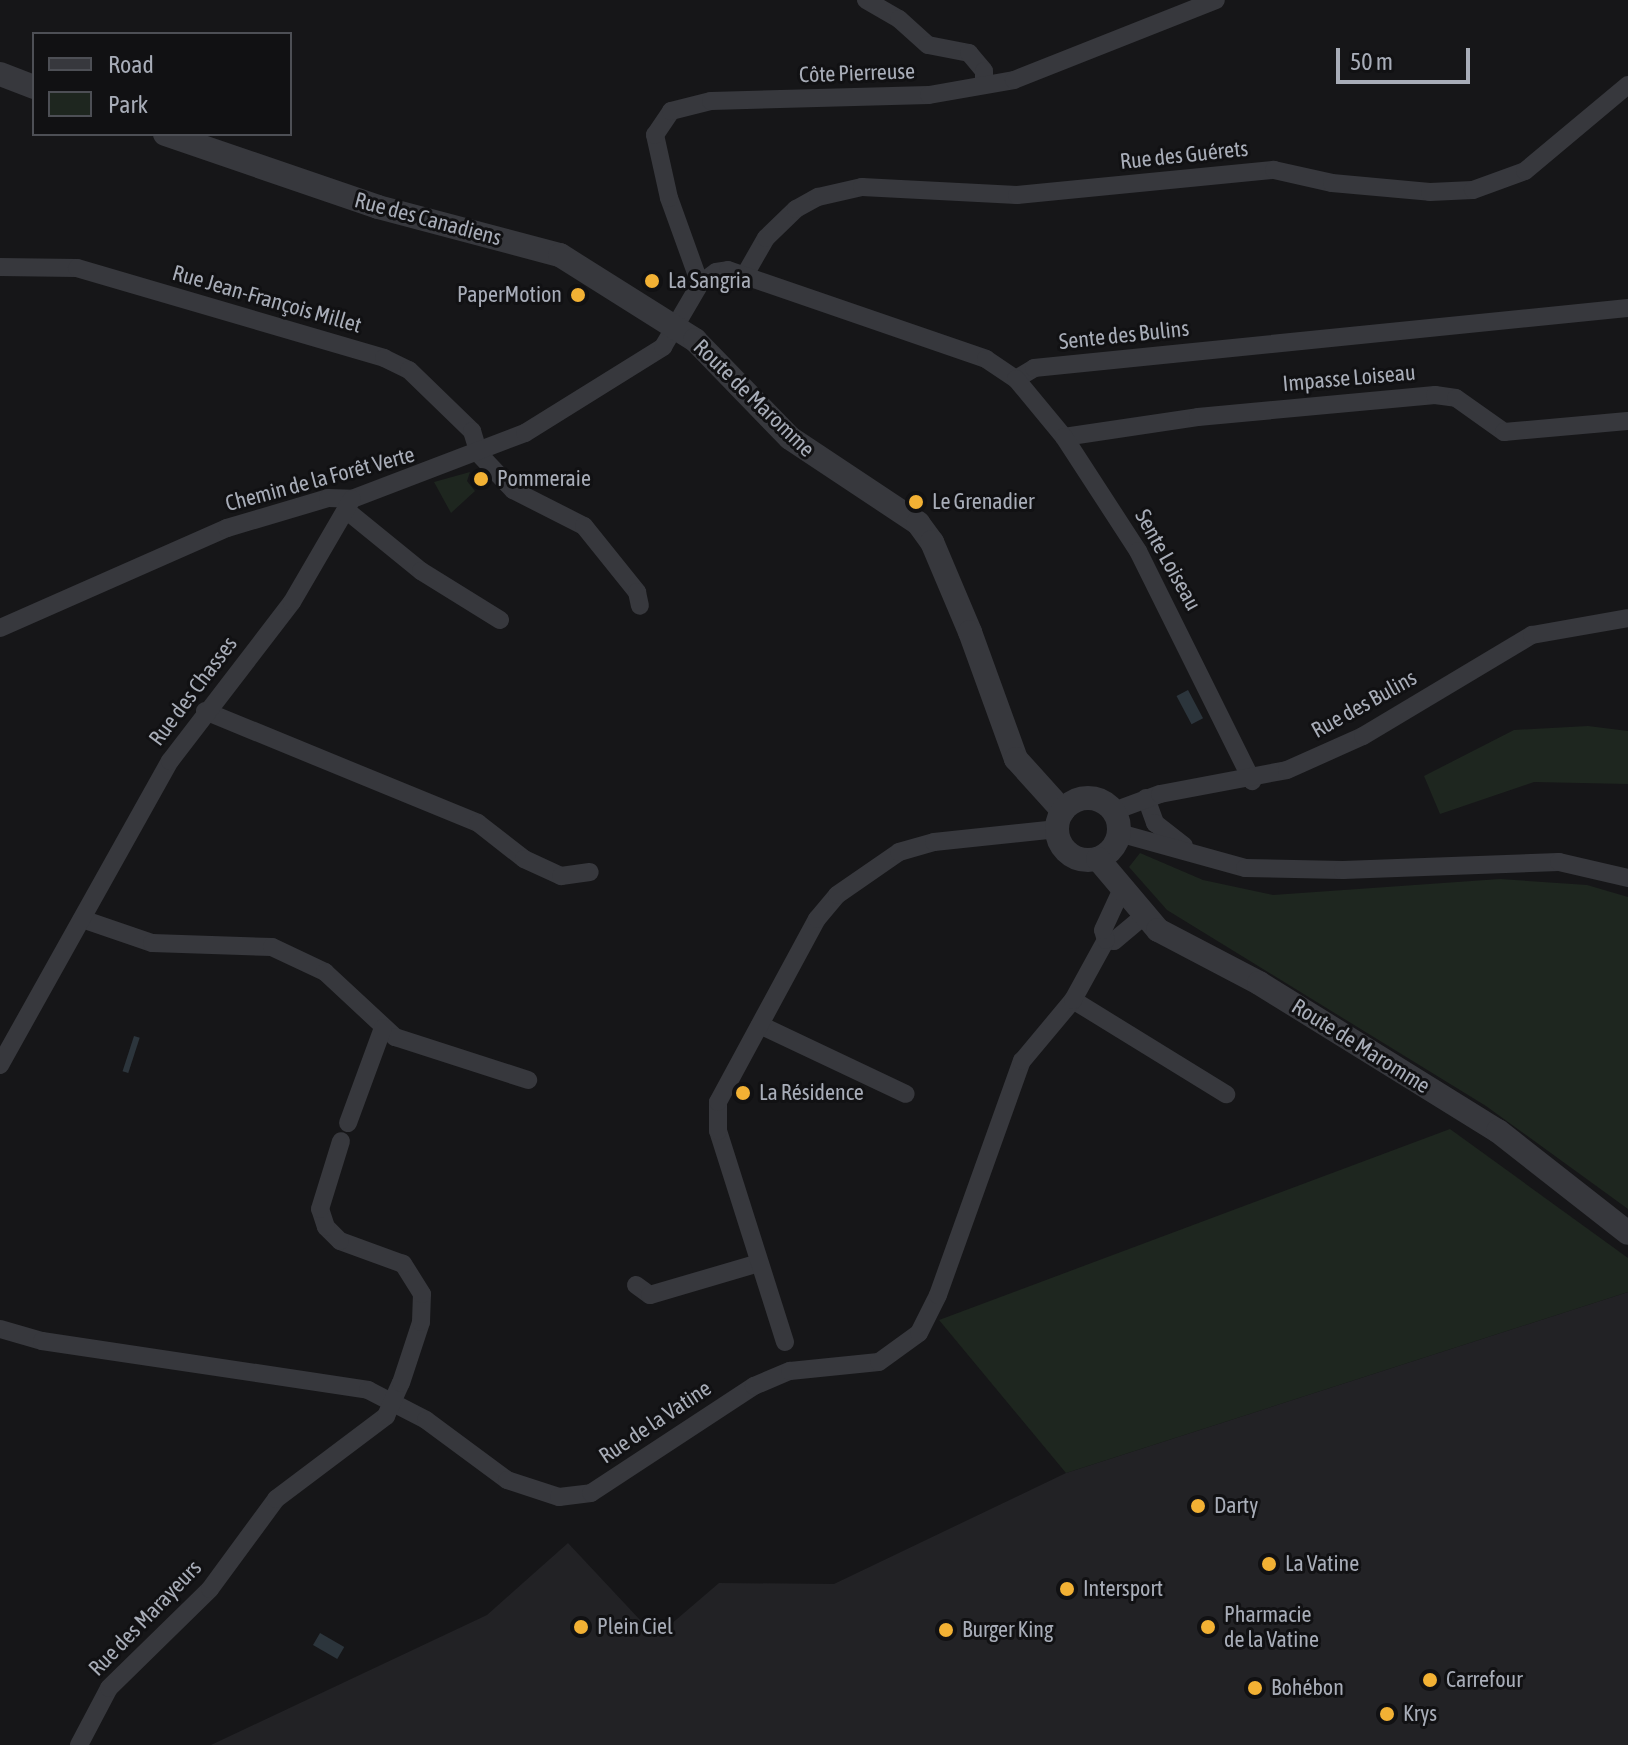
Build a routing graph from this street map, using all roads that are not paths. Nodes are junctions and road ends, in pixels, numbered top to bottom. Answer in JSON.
{"nodes":[{"id":1,"x":866,"y":0,"type":"edge"},
{"id":2,"x":1216,"y":0,"type":"edge"},
{"id":3,"x":0,"y":74,"type":"edge"},
{"id":4,"x":984,"y":85,"type":"junction"},
{"id":5,"x":1628,"y":85,"type":"edge"},
{"id":6,"x":32,"y":86,"type":"edge"},
{"id":7,"x":171,"y":136,"type":"edge"},
{"id":8,"x":0,"y":267,"type":"edge"},
{"id":9,"x":746,"y":273,"type":"junction"},
{"id":10,"x":700,"y":284,"type":"junction"},
{"id":11,"x":1628,"y":308,"type":"edge"},
{"id":12,"x":679,"y":328,"type":"junction"},
{"id":13,"x":1016,"y":379,"type":"junction"},
{"id":14,"x":1628,"y":421,"type":"edge"},
{"id":15,"x":1064,"y":437,"type":"junction"},
{"id":16,"x":479,"y":454,"type":"junction"},
{"id":17,"x":349,"y":505,"type":"junction"},
{"id":18,"x":640,"y":606,"type":"dead end"},
{"id":19,"x":1628,"y":618,"type":"edge"},
{"id":20,"x":500,"y":620,"type":"dead end"},
{"id":21,"x":0,"y":628,"type":"edge"},
{"id":22,"x":205,"y":711,"type":"junction"},
{"id":23,"x":1252,"y":781,"type":"junction"},
{"id":24,"x":1146,"y":798,"type":"junction"},
{"id":25,"x":1060,"y":820,"type":"junction"},
{"id":26,"x":1117,"y":822,"type":"junction"},
{"id":27,"x":1193,"y":852,"type":"junction"},
{"id":28,"x":1098,"y":859,"type":"junction"},
{"id":29,"x":590,"y":872,"type":"dead end"},
{"id":30,"x":1628,"y":878,"type":"edge"},
{"id":31,"x":1121,"y":891,"type":"junction"},
{"id":32,"x":1143,"y":917,"type":"junction"},
{"id":33,"x":82,"y":919,"type":"junction"},
{"id":34,"x":1106,"y":940,"type":"junction"},
{"id":35,"x":1073,"y":1000,"type":"junction"},
{"id":36,"x":760,"y":1025,"type":"junction"},
{"id":37,"x":383,"y":1028,"type":"junction"},
{"id":38,"x":0,"y":1065,"type":"edge"},
{"id":39,"x":528,"y":1080,"type":"dead end"},
{"id":40,"x":906,"y":1094,"type":"dead end"},
{"id":41,"x":1226,"y":1094,"type":"dead end"},
{"id":42,"x":1628,"y":1233,"type":"edge"},
{"id":43,"x":759,"y":1263,"type":"junction"},
{"id":44,"x":636,"y":1285,"type":"dead end"},
{"id":45,"x":0,"y":1329,"type":"edge"},
{"id":46,"x":785,"y":1342,"type":"dead end"},
{"id":47,"x":393,"y":1401,"type":"junction"},
{"id":48,"x":79,"y":1745,"type":"edge"}],
"edges":[{"from":1,"to":4,"type":"street"},
{"from":2,"to":4,"type":"street","name":"Côte Pierreuse"},
{"from":3,"to":6,"type":"street"},
{"from":4,"to":10,"type":"street","name":"Côte Pierreuse"},
{"from":5,"to":9,"type":"street","name":"Rue des Guérets"},
{"from":7,"to":12,"type":"street","name":"Rue des Canadiens"},
{"from":8,"to":16,"type":"street","name":"Rue Jean-François Millet"},
{"from":9,"to":10,"type":"street"},
{"from":9,"to":13,"type":"street"},
{"from":10,"to":12,"type":"street"},
{"from":11,"to":13,"type":"street","name":"Sente des Bulins"},
{"from":12,"to":16,"type":"street","name":"Chemin de la Forêt Verte"},
{"from":12,"to":25,"type":"street","name":"Route de Maromme"},
{"from":13,"to":15,"type":"street","name":"Sente Loiseau"},
{"from":14,"to":15,"type":"street","name":"Impasse Loiseau"},
{"from":15,"to":23,"type":"street","name":"Sente Loiseau"},
{"from":16,"to":17,"type":"street","name":"Chemin de la Forêt Verte"},
{"from":16,"to":18,"type":"street","name":"Rue Jean-François Millet"},
{"from":17,"to":20,"type":"street"},
{"from":17,"to":21,"type":"street","name":"Chemin de la Forêt Verte"},
{"from":17,"to":22,"type":"street","name":"Rue des Chasses"},
{"from":19,"to":23,"type":"street","name":"Rue des Bulins"},
{"from":22,"to":29,"type":"street"},
{"from":22,"to":33,"type":"street","name":"Rue des Chasses"},
{"from":23,"to":24,"type":"street","name":"Rue des Bulins"},
{"from":24,"to":26,"type":"street","name":"Rue des Bulins"},
{"from":24,"to":27,"type":"street"},
{"from":25,"to":26,"type":"street"},
{"from":25,"to":28,"type":"street"},
{"from":25,"to":36,"type":"street"},
{"from":26,"to":27,"type":"street"},
{"from":26,"to":28,"type":"street"},
{"from":27,"to":30,"type":"street"},
{"from":28,"to":31,"type":"street","name":"Route de Maromme"},
{"from":31,"to":32,"type":"street","name":"Route de Maromme"},
{"from":31,"to":34,"type":"street","name":"Rue de la Vatine"},
{"from":32,"to":34,"type":"street"},
{"from":32,"to":42,"type":"street","name":"Route de Maromme"},
{"from":33,"to":37,"type":"street"},
{"from":33,"to":38,"type":"street","name":"Rue des Chasses"},
{"from":34,"to":35,"type":"street","name":"Rue de la Vatine"},
{"from":35,"to":41,"type":"street"},
{"from":35,"to":47,"type":"street","name":"Rue de la Vatine"},
{"from":36,"to":40,"type":"street"},
{"from":36,"to":43,"type":"street"},
{"from":37,"to":39,"type":"street"},
{"from":37,"to":47,"type":"street","name":"Rue des Marayeurs"},
{"from":43,"to":44,"type":"street"},
{"from":43,"to":46,"type":"street"},
{"from":45,"to":47,"type":"street","name":"Rue de la Vatine"},
{"from":47,"to":48,"type":"street","name":"Rue des Marayeurs"}]}
